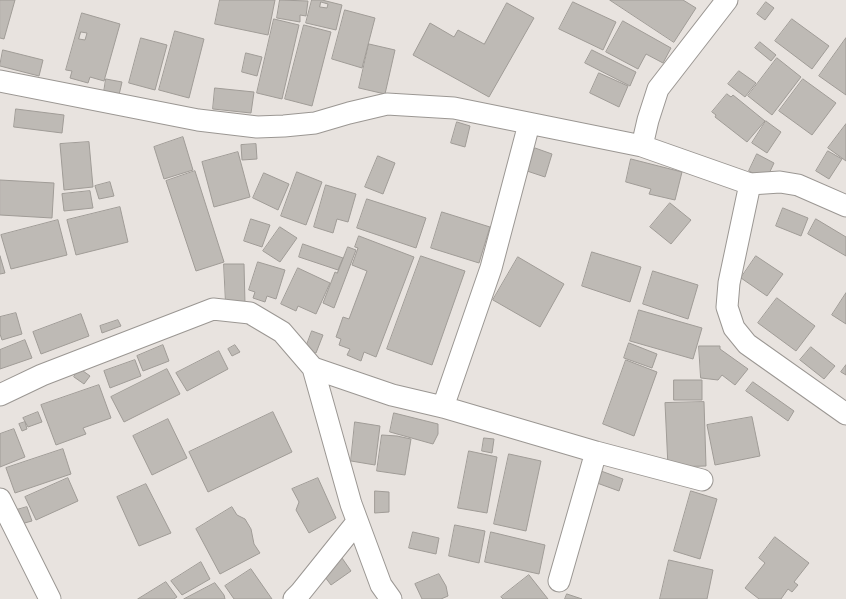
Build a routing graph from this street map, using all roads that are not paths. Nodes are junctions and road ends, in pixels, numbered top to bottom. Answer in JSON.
{"nodes":[{"id":1,"x":727,"y":0,"type":"edge"},
{"id":2,"x":0,"y":81,"type":"edge"},
{"id":3,"x":529,"y":124,"type":"junction"},
{"id":4,"x":642,"y":146,"type":"junction"},
{"id":5,"x":750,"y":184,"type":"junction"},
{"id":6,"x":846,"y":206,"type":"edge"},
{"id":7,"x":313,"y":368,"type":"junction"},
{"id":8,"x":0,"y":395,"type":"edge"},
{"id":9,"x":443,"y":407,"type":"junction"},
{"id":10,"x":846,"y":414,"type":"edge"},
{"id":11,"x":596,"y":452,"type":"junction"},
{"id":12,"x":702,"y":480,"type":"dead end"},
{"id":13,"x":0,"y":499,"type":"edge"},
{"id":14,"x":357,"y":522,"type":"junction"},
{"id":15,"x":559,"y":582,"type":"dead end"},
{"id":16,"x":50,"y":599,"type":"edge"},
{"id":17,"x":294,"y":599,"type":"edge"},
{"id":18,"x":391,"y":599,"type":"edge"}],
"edges":[{"from":1,"to":4,"type":"street"},
{"from":2,"to":3,"type":"street"},
{"from":3,"to":4,"type":"street"},
{"from":3,"to":9,"type":"street"},
{"from":4,"to":5,"type":"street"},
{"from":5,"to":6,"type":"street"},
{"from":5,"to":10,"type":"street"},
{"from":7,"to":8,"type":"street"},
{"from":7,"to":9,"type":"street"},
{"from":7,"to":14,"type":"street"},
{"from":9,"to":11,"type":"street"},
{"from":11,"to":12,"type":"street"},
{"from":11,"to":15,"type":"street"},
{"from":13,"to":16,"type":"street"},
{"from":14,"to":17,"type":"street"},
{"from":14,"to":18,"type":"street"}]}
